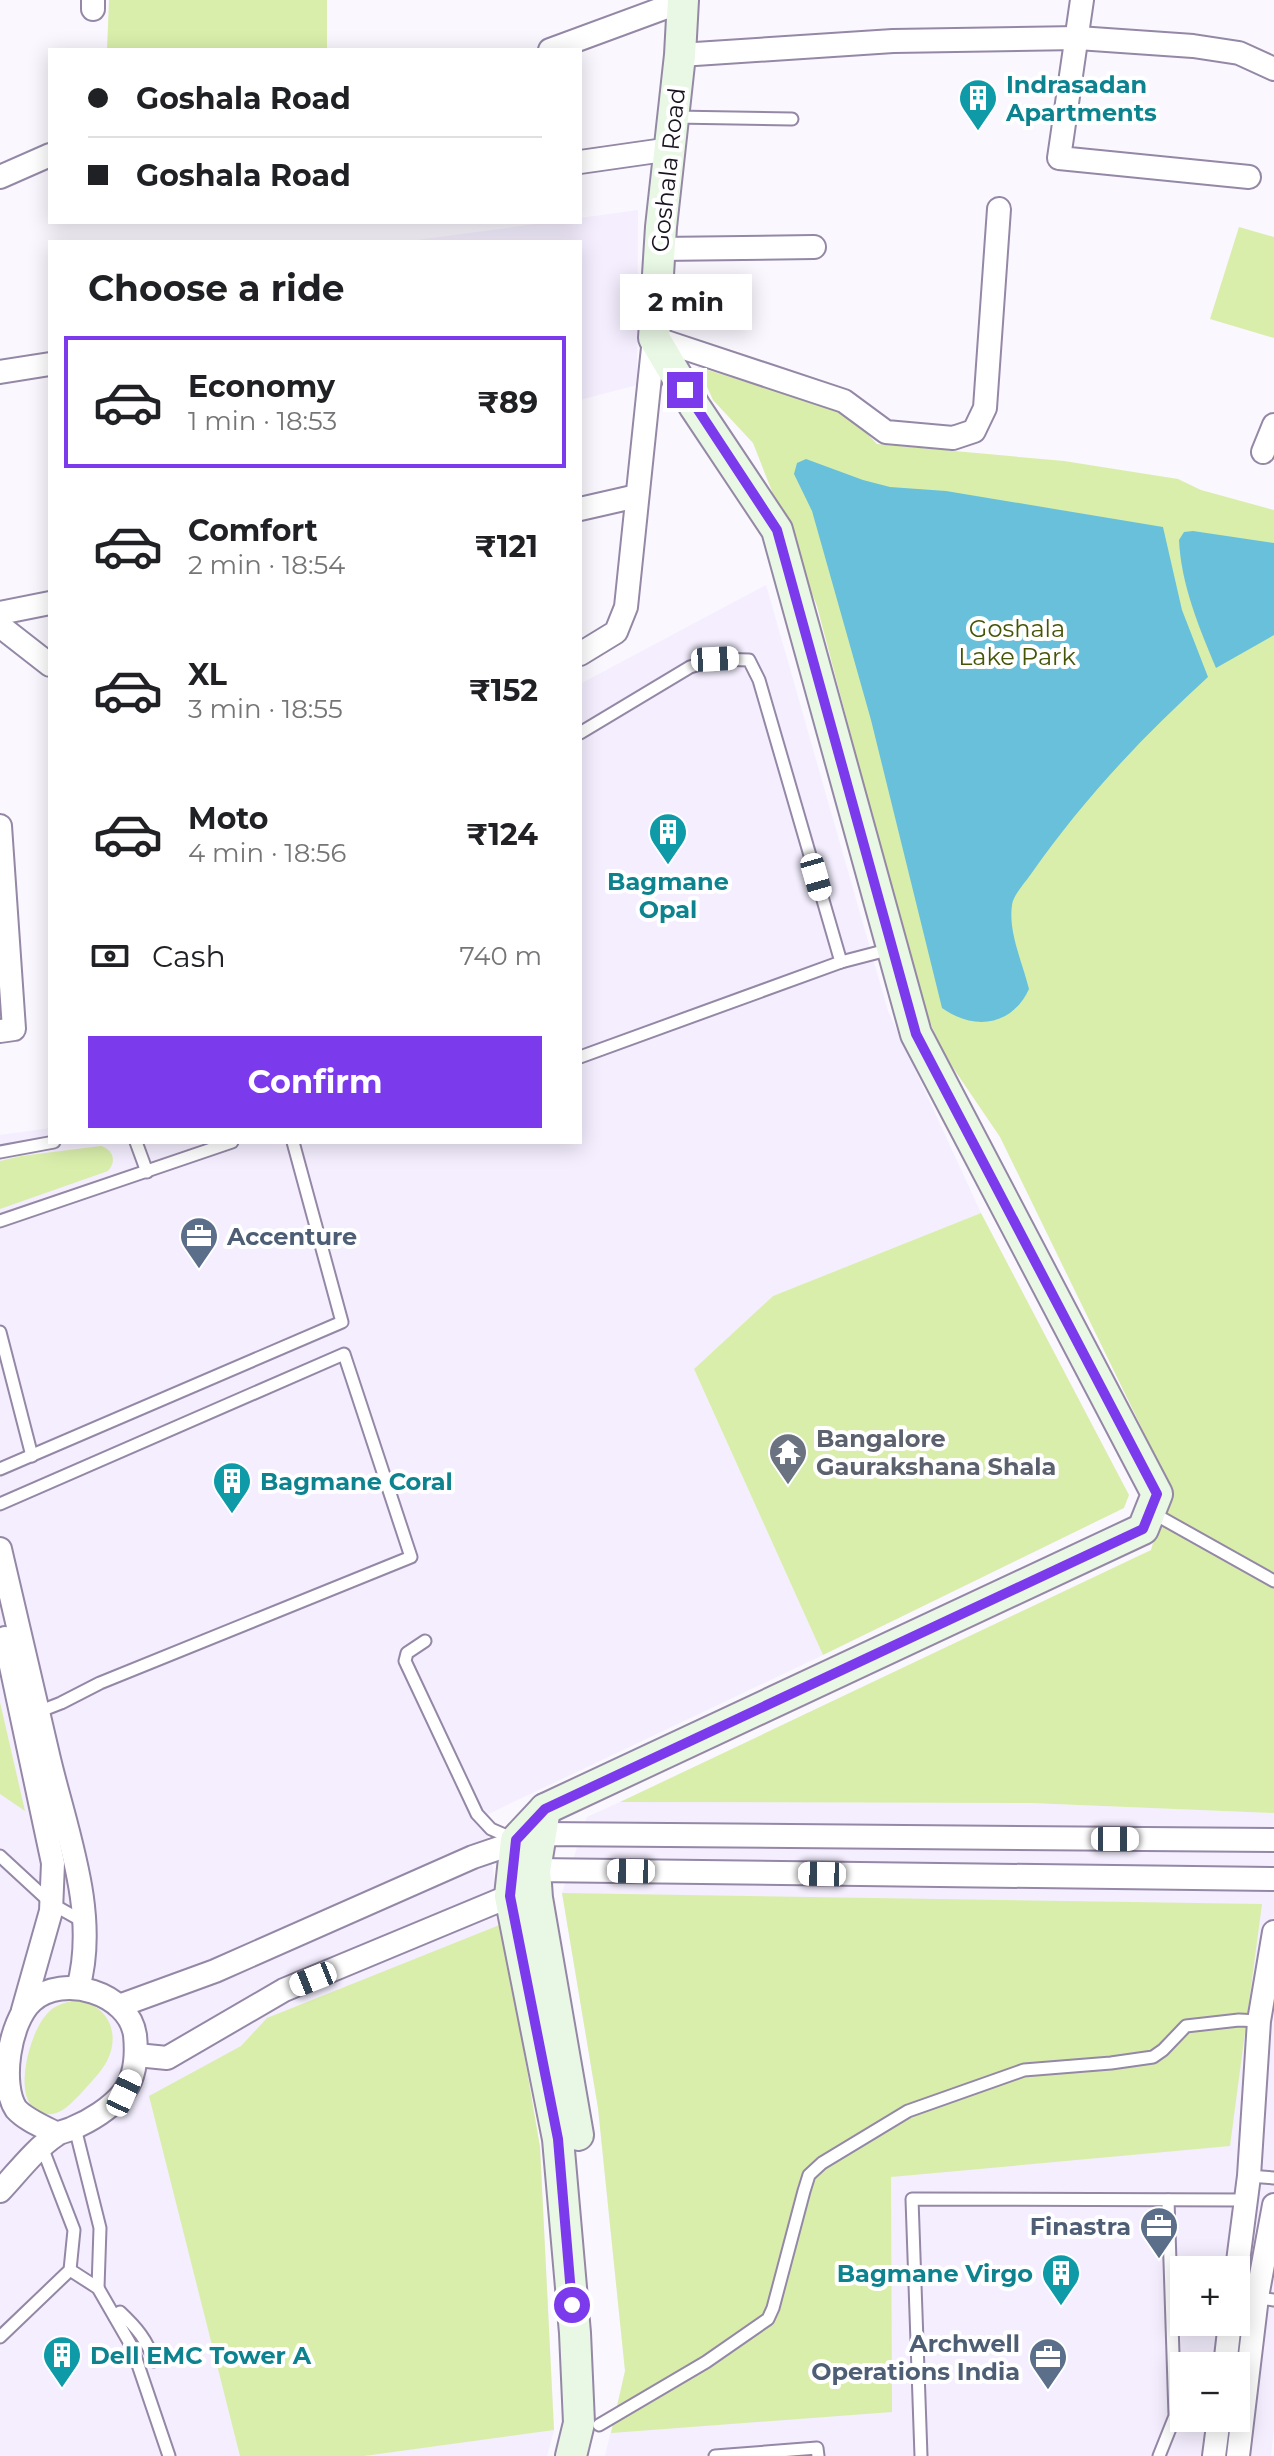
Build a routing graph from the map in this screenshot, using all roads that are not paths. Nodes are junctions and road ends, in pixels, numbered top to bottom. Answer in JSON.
{"nodes":[{"id":1,"x":683,"y":0,"type":"edge"},
{"id":2,"x":1082,"y":0,"type":"edge"},
{"id":3,"x":1078,"y":38,"type":"junction"},
{"id":4,"x":555,"y":48,"type":"edge"},
{"id":5,"x":680,"y":55,"type":"junction"},
{"id":6,"x":1274,"y":69,"type":"edge"},
{"id":7,"x":674,"y":117,"type":"junction"},
{"id":8,"x":792,"y":119,"type":"dead end"},
{"id":9,"x":671,"y":149,"type":"junction"},
{"id":10,"x":48,"y":156,"type":"edge"},
{"id":11,"x":582,"y":162,"type":"edge"},
{"id":12,"x":0,"y":177,"type":"edge"},
{"id":13,"x":1249,"y":177,"type":"dead end"},
{"id":14,"x":999,"y":209,"type":"dead end"},
{"id":15,"x":814,"y":247,"type":"dead end"},
{"id":16,"x":659,"y":249,"type":"junction"},
{"id":17,"x":654,"y":338,"type":"junction"},
{"id":18,"x":48,"y":364,"type":"edge"},
{"id":19,"x":0,"y":372,"type":"edge"},
{"id":20,"x":1274,"y":425,"type":"edge"},
{"id":21,"x":1263,"y":452,"type":"dead end"},
{"id":22,"x":637,"y":496,"type":"junction"},
{"id":23,"x":582,"y":509,"type":"edge"},
{"id":24,"x":48,"y":603,"type":"edge"},
{"id":25,"x":0,"y":613,"type":"edge"},
{"id":26,"x":0,"y":626,"type":"edge"},
{"id":27,"x":582,"y":653,"type":"edge"},
{"id":28,"x":48,"y":663,"type":"edge"},
{"id":29,"x":582,"y":732,"type":"edge"},
{"id":30,"x":0,"y":826,"type":"edge"},
{"id":31,"x":892,"y":948,"type":"junction"},
{"id":32,"x":841,"y":962,"type":"junction"},
{"id":33,"x":0,"y":1031,"type":"edge"},
{"id":34,"x":582,"y":1056,"type":"edge"},
{"id":35,"x":48,"y":1143,"type":"edge"},
{"id":36,"x":137,"y":1144,"type":"edge"},
{"id":37,"x":226,"y":1144,"type":"edge"},
{"id":38,"x":294,"y":1144,"type":"edge"},
{"id":39,"x":0,"y":1152,"type":"edge"},
{"id":40,"x":147,"y":1172,"type":"junction"},
{"id":41,"x":0,"y":1221,"type":"edge"},
{"id":42,"x":0,"y":1332,"type":"edge"},
{"id":43,"x":32,"y":1456,"type":"junction"},
{"id":44,"x":0,"y":1469,"type":"edge"},
{"id":45,"x":0,"y":1504,"type":"edge"},
{"id":46,"x":1150,"y":1512,"type":"junction"},
{"id":47,"x":0,"y":1549,"type":"edge"},
{"id":48,"x":1274,"y":1581,"type":"edge"},
{"id":49,"x":0,"y":1616,"type":"edge"},
{"id":50,"x":425,"y":1641,"type":"dead end"},
{"id":51,"x":38,"y":1712,"type":"junction"},
{"id":52,"x":534,"y":1828,"type":"junction"},
{"id":53,"x":1274,"y":1840,"type":"edge"},
{"id":54,"x":0,"y":1856,"type":"edge"},
{"id":55,"x":535,"y":1870,"type":"junction"},
{"id":56,"x":1274,"y":1879,"type":"edge"},
{"id":57,"x":510,"y":1896,"type":"junction"},
{"id":58,"x":52,"y":1904,"type":"junction"},
{"id":59,"x":85,"y":1922,"type":"junction"},
{"id":60,"x":1274,"y":1932,"type":"edge"},
{"id":61,"x":78,"y":1988,"type":"junction"},
{"id":62,"x":119,"y":2006,"type":"junction"},
{"id":63,"x":1259,"y":2021,"type":"junction"},
{"id":64,"x":10,"y":2033,"type":"edge"},
{"id":65,"x":137,"y":2055,"type":"junction"},
{"id":66,"x":7,"y":2115,"type":"edge"},
{"id":67,"x":58,"y":2136,"type":"junction"},
{"id":68,"x":1249,"y":2176,"type":"junction"},
{"id":69,"x":1274,"y":2178,"type":"edge"},
{"id":70,"x":0,"y":2191,"type":"edge"},
{"id":71,"x":1168,"y":2200,"type":"junction"},
{"id":72,"x":1246,"y":2200,"type":"junction"},
{"id":73,"x":1274,"y":2205,"type":"edge"},
{"id":74,"x":1239,"y":2256,"type":"edge"},
{"id":75,"x":70,"y":2270,"type":"junction"},
{"id":76,"x":98,"y":2288,"type":"junction"},
{"id":77,"x":1256,"y":2297,"type":"edge"},
{"id":78,"x":115,"y":2317,"type":"junction"},
{"id":79,"x":0,"y":2337,"type":"edge"},
{"id":80,"x":154,"y":2361,"type":"dead end"},
{"id":81,"x":589,"y":2424,"type":"junction"},
{"id":82,"x":1217,"y":2432,"type":"edge"},
{"id":83,"x":169,"y":2456,"type":"edge"},
{"id":84,"x":571,"y":2456,"type":"edge"},
{"id":85,"x":591,"y":2456,"type":"edge"},
{"id":86,"x":715,"y":2456,"type":"edge"},
{"id":87,"x":818,"y":2456,"type":"edge"},
{"id":88,"x":921,"y":2456,"type":"edge"},
{"id":89,"x":1159,"y":2456,"type":"edge"},
{"id":90,"x":1214,"y":2456,"type":"edge"},
{"id":91,"x":1238,"y":2456,"type":"edge"}],
"edges":[{"from":1,"to":4,"type":"street"},
{"from":1,"to":5,"type":"street","name":"Goshala Road"},
{"from":2,"to":3,"type":"street"},
{"from":3,"to":5,"type":"street"},
{"from":3,"to":6,"type":"street"},
{"from":3,"to":13,"type":"street"},
{"from":5,"to":7,"type":"street","name":"Goshala Road"},
{"from":7,"to":8,"type":"lane"},
{"from":7,"to":9,"type":"street","name":"Goshala Road"},
{"from":9,"to":11,"type":"street"},
{"from":9,"to":16,"type":"street","name":"Goshala Road"},
{"from":10,"to":12,"type":"street"},
{"from":14,"to":17,"type":"street"},
{"from":15,"to":16,"type":"street"},
{"from":16,"to":17,"type":"street","name":"Goshala Road"},
{"from":17,"to":22,"type":"street"},
{"from":17,"to":31,"type":"street"},
{"from":18,"to":19,"type":"street"},
{"from":20,"to":21,"type":"street"},
{"from":22,"to":23,"type":"street"},
{"from":22,"to":27,"type":"street"},
{"from":24,"to":25,"type":"street"},
{"from":26,"to":28,"type":"street"},
{"from":29,"to":32,"type":"lane"},
{"from":30,"to":33,"type":"street"},
{"from":31,"to":32,"type":"lane"},
{"from":31,"to":46,"type":"street"},
{"from":32,"to":34,"type":"lane"},
{"from":35,"to":39,"type":"lane"},
{"from":36,"to":40,"type":"lane"},
{"from":37,"to":40,"type":"lane"},
{"from":38,"to":43,"type":"lane"},
{"from":40,"to":41,"type":"lane"},
{"from":42,"to":43,"type":"lane"},
{"from":43,"to":44,"type":"lane"},
{"from":45,"to":51,"type":"lane"},
{"from":46,"to":48,"type":"lane"},
{"from":46,"to":52,"type":"street"},
{"from":47,"to":51,"type":"street"},
{"from":49,"to":58,"type":"street"},
{"from":50,"to":52,"type":"lane"},
{"from":51,"to":59,"type":"street"},
{"from":52,"to":53,"type":"street"},
{"from":52,"to":55,"type":"street"},
{"from":52,"to":57,"type":"street"},
{"from":52,"to":62,"type":"street"},
{"from":54,"to":58,"type":"lane"},
{"from":55,"to":56,"type":"street"},
{"from":55,"to":57,"type":"street"},
{"from":55,"to":81,"type":"street"},
{"from":57,"to":65,"type":"street"},
{"from":57,"to":81,"type":"street"},
{"from":58,"to":59,"type":"lane"},
{"from":58,"to":64,"type":"street"},
{"from":59,"to":61,"type":"street"},
{"from":60,"to":63,"type":"street"},
{"from":61,"to":62,"type":"street"},
{"from":61,"to":64,"type":"street"},
{"from":62,"to":65,"type":"street"},
{"from":63,"to":68,"type":"street"},
{"from":63,"to":81,"type":"lane"},
{"from":64,"to":66,"type":"street"},
{"from":65,"to":67,"type":"street"},
{"from":66,"to":67,"type":"street"},
{"from":67,"to":70,"type":"street"},
{"from":67,"to":75,"type":"lane"},
{"from":67,"to":76,"type":"lane"},
{"from":68,"to":69,"type":"lane"},
{"from":68,"to":72,"type":"street"},
{"from":71,"to":72,"type":"lane"},
{"from":71,"to":88,"type":"lane"},
{"from":71,"to":89,"type":"lane"},
{"from":72,"to":74,"type":"street"},
{"from":73,"to":77,"type":"street"},
{"from":75,"to":76,"type":"lane"},
{"from":75,"to":79,"type":"lane"},
{"from":76,"to":78,"type":"lane"},
{"from":77,"to":91,"type":"street"},
{"from":78,"to":80,"type":"lane"},
{"from":78,"to":83,"type":"lane"},
{"from":81,"to":84,"type":"street"},
{"from":81,"to":85,"type":"street"},
{"from":82,"to":90,"type":"street"},
{"from":86,"to":87,"type":"lane"}]}
